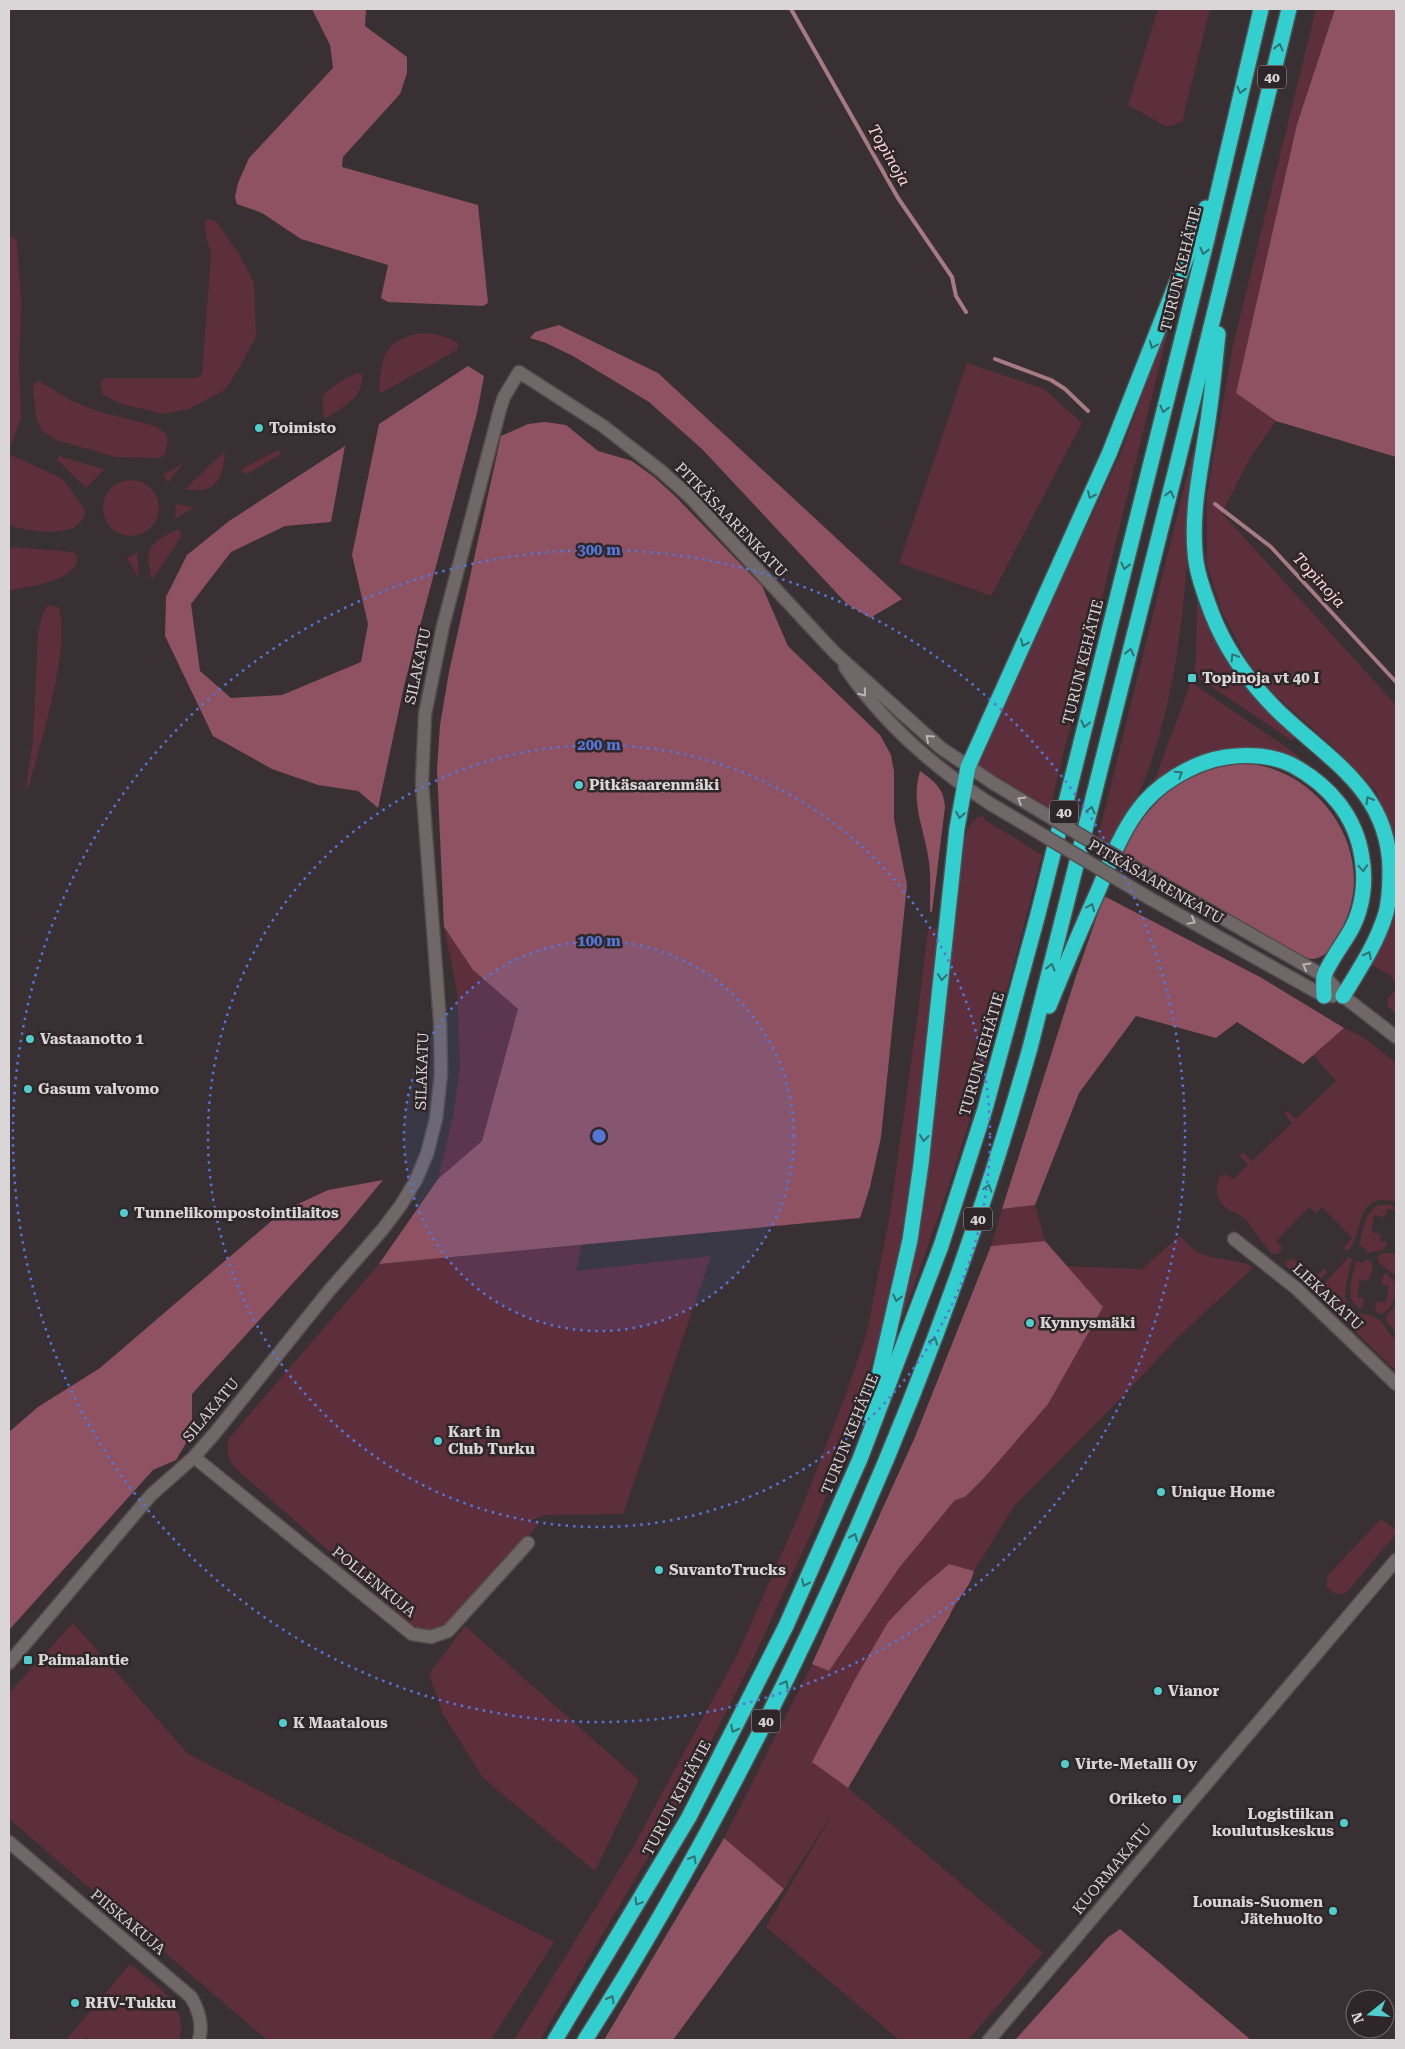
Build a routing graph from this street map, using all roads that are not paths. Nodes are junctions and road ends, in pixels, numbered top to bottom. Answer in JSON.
{"nodes":[{"id":1,"x":1261,"y":9,"type":"edge"},
{"id":2,"x":1289,"y":9,"type":"edge"},
{"id":3,"x":1227,"y":153,"type":"junction"},
{"id":4,"x":1224,"y":277,"type":"junction"},
{"id":5,"x":519,"y":372,"type":"joint"},
{"id":6,"x":835,"y":653,"type":"junction"},
{"id":7,"x":968,"y":767,"type":"junction"},
{"id":8,"x":964,"y":787,"type":"junction"},
{"id":9,"x":1324,"y":976,"type":"junction"},
{"id":10,"x":1324,"y":996,"type":"junction"},
{"id":11,"x":1343,"y":996,"type":"junction"},
{"id":12,"x":1396,"y":1037,"type":"edge"},
{"id":13,"x":1030,"y":1048,"type":"junction"},
{"id":14,"x":1234,"y":1239,"type":"dead end"},
{"id":15,"x":1396,"y":1384,"type":"edge"},
{"id":16,"x":194,"y":1457,"type":"junction"},
{"id":17,"x":860,"y":1459,"type":"junction"},
{"id":18,"x":528,"y":1544,"type":"dead end"},
{"id":19,"x":1395,"y":1563,"type":"edge"},
{"id":20,"x":9,"y":1663,"type":"edge"},
{"id":21,"x":9,"y":1842,"type":"edge"},
{"id":22,"x":198,"y":2040,"type":"edge"},
{"id":23,"x":555,"y":2040,"type":"edge"},
{"id":24,"x":585,"y":2040,"type":"edge"},
{"id":25,"x":989,"y":2040,"type":"edge"}],
"edges":[{"from":1,"to":3,"type":"highway","name":"TURUN KEHÄTIE","number":"40","one_way":true},
{"from":4,"to":2,"type":"highway","number":"40","one_way":true},
{"from":3,"to":7,"type":"highway","one_way":true},
{"from":3,"to":17,"type":"highway","name":"TURUN KEHÄTIE","number":"40","one_way":true},
{"from":11,"to":4,"type":"highway","one_way":true},
{"from":13,"to":4,"type":"highway","number":"40","one_way":true},
{"from":5,"to":6,"type":"street","name":"PITKÄSAARENKATU"},
{"from":5,"to":16,"type":"street","name":"SILAKATU"},
{"from":7,"to":6,"type":"street","name":"PITKÄSAARENKATU","one_way":true},
{"from":6,"to":8,"type":"street","name":"PITKÄSAARENKATU","one_way":true},
{"from":7,"to":8,"type":"highway"},
{"from":9,"to":7,"type":"street","name":"PITKÄSAARENKATU","one_way":true,"bridge":true},
{"from":8,"to":10,"type":"street","name":"PITKÄSAARENKATU","one_way":true,"bridge":true},
{"from":8,"to":17,"type":"highway","one_way":true},
{"from":9,"to":10,"type":"highway"},
{"from":9,"to":11,"type":"street","name":"PITKÄSAARENKATU"},
{"from":13,"to":9,"type":"highway","one_way":true},
{"from":10,"to":11,"type":"street","name":"PITKÄSAARENKATU"},
{"from":11,"to":12,"type":"street","name":"PITKÄSAARENKATU"},
{"from":24,"to":13,"type":"highway","number":"40","one_way":true},
{"from":14,"to":15,"type":"street","name":"LIEKAKATU"},
{"from":16,"to":18,"type":"street","name":"POLLENKUJA"},
{"from":16,"to":20,"type":"street","name":"SILAKATU"},
{"from":17,"to":23,"type":"highway","name":"TURUN KEHÄTIE","number":"40","one_way":true},
{"from":19,"to":25,"type":"street","name":"KUORMAKATU"},
{"from":21,"to":22,"type":"street","name":"PIISKAKUJA"}]}
